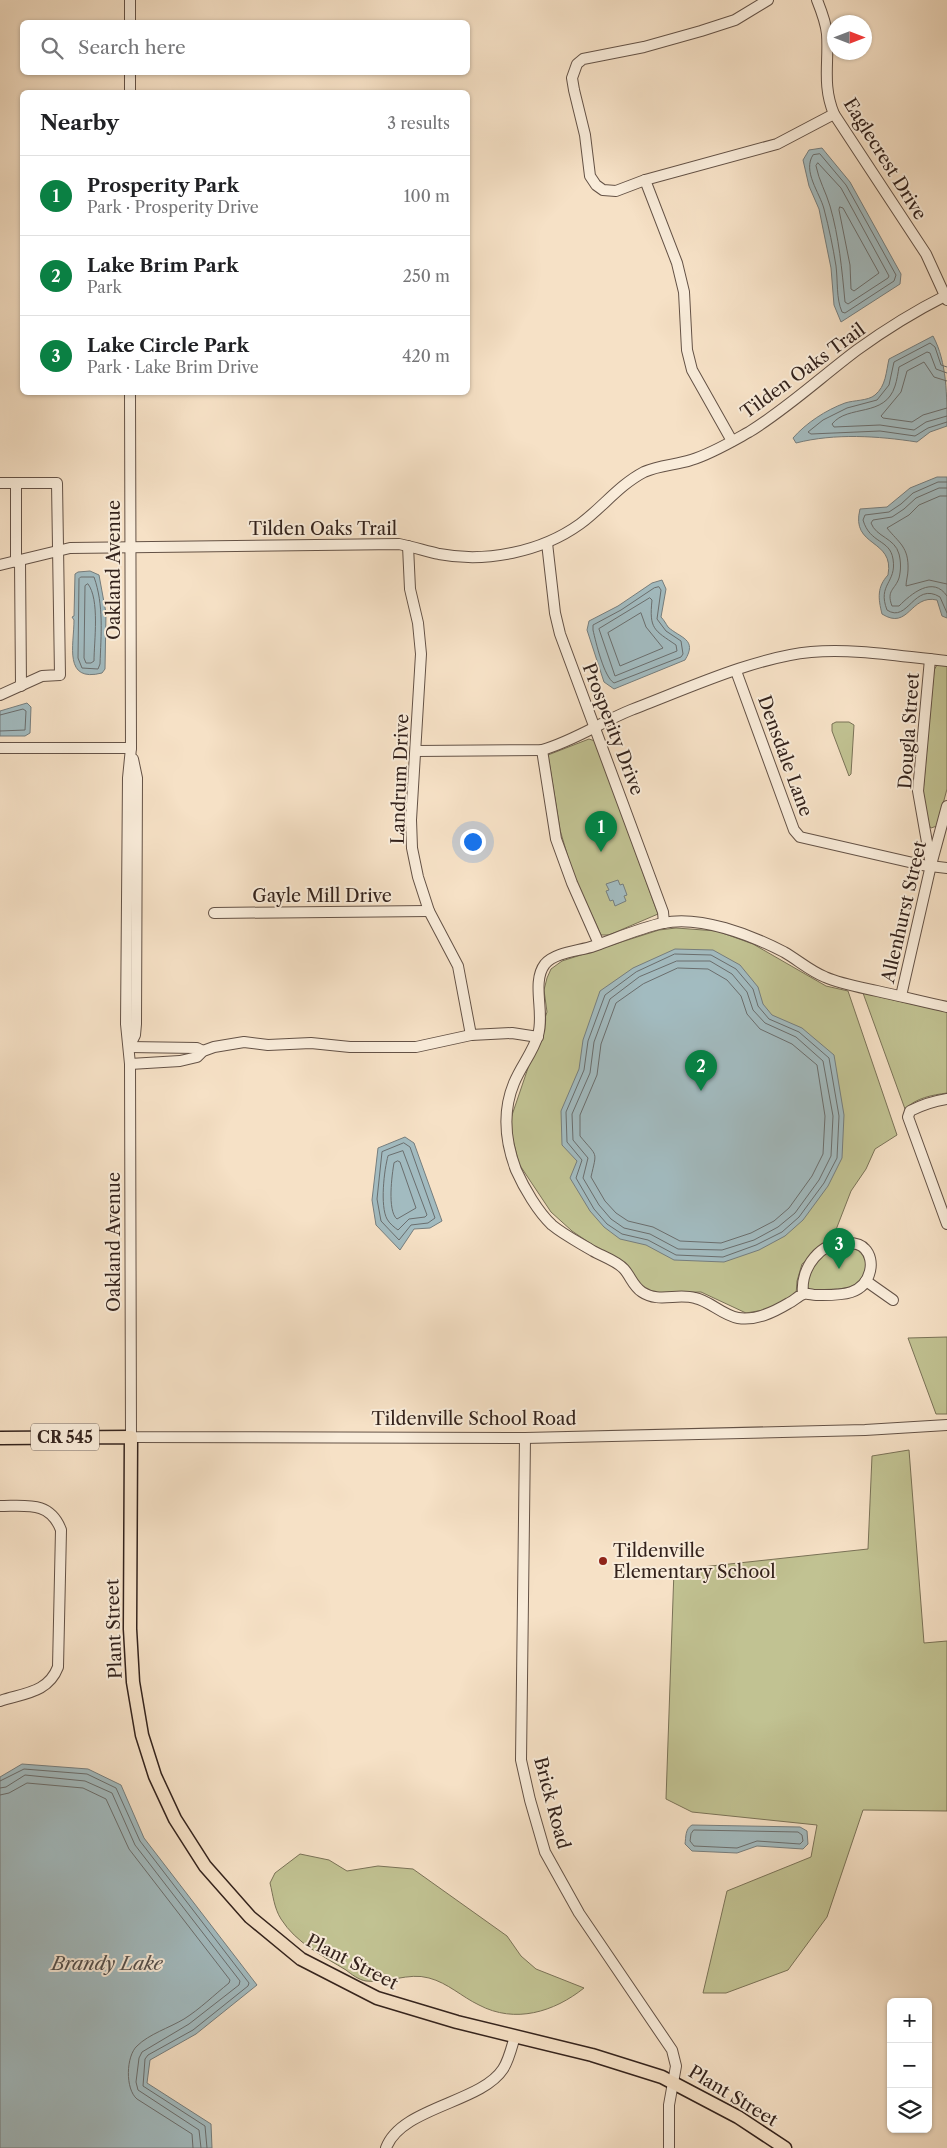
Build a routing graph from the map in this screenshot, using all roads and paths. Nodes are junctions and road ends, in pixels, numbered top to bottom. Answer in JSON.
{"nodes":[{"id":1,"x":130,"y":0,"type":"edge"},
{"id":2,"x":768,"y":0,"type":"edge"},
{"id":3,"x":817,"y":0,"type":"edge"},
{"id":4,"x":130,"y":20,"type":"edge"},
{"id":5,"x":130,"y":75,"type":"edge"},
{"id":6,"x":130,"y":90,"type":"edge"},
{"id":7,"x":834,"y":114,"type":"junction"},
{"id":8,"x":645,"y":180,"type":"junction"},
{"id":9,"x":946,"y":297,"type":"edge"},
{"id":10,"x":130,"y":395,"type":"edge"},
{"id":11,"x":732,"y":441,"type":"junction"},
{"id":12,"x":0,"y":483,"type":"edge"},
{"id":13,"x":16,"y":483,"type":"junction"},
{"id":14,"x":546,"y":542,"type":"junction"},
{"id":15,"x":408,"y":546,"type":"junction"},
{"id":16,"x":131,"y":548,"type":"junction"},
{"id":17,"x":59,"y":552,"type":"junction"},
{"id":18,"x":18,"y":562,"type":"junction"},
{"id":19,"x":0,"y":565,"type":"edge"},
{"id":20,"x":930,"y":659,"type":"junction"},
{"id":21,"x":947,"y":661,"type":"edge"},
{"id":22,"x":736,"y":671,"type":"junction"},
{"id":23,"x":21,"y":686,"type":"junction"},
{"id":24,"x":0,"y":695,"type":"edge"},
{"id":25,"x":596,"y":727,"type":"junction"},
{"id":26,"x":0,"y":748,"type":"edge"},
{"id":27,"x":131,"y":748,"type":"junction"},
{"id":28,"x":542,"y":750,"type":"junction"},
{"id":29,"x":416,"y":751,"type":"junction"},
{"id":30,"x":947,"y":806,"type":"edge"},
{"id":31,"x":931,"y":865,"type":"junction"},
{"id":32,"x":947,"y":868,"type":"edge"},
{"id":33,"x":430,"y":910,"type":"junction"},
{"id":34,"x":214,"y":913,"type":"dead end"},
{"id":35,"x":664,"y":923,"type":"junction"},
{"id":36,"x":599,"y":944,"type":"junction"},
{"id":37,"x":901,"y":996,"type":"junction"},
{"id":38,"x":947,"y":1007,"type":"edge"},
{"id":39,"x":471,"y":1035,"type":"junction"},
{"id":40,"x":538,"y":1037,"type":"junction"},
{"id":41,"x":129,"y":1047,"type":"junction"},
{"id":42,"x":203,"y":1050,"type":"junction"},
{"id":43,"x":130,"y":1064,"type":"junction"},
{"id":44,"x":947,"y":1099,"type":"edge"},
{"id":45,"x":947,"y":1224,"type":"edge"},
{"id":46,"x":866,"y":1281,"type":"junction"},
{"id":47,"x":803,"y":1294,"type":"junction"},
{"id":48,"x":893,"y":1300,"type":"dead end"},
{"id":49,"x":947,"y":1425,"type":"edge"},
{"id":50,"x":131,"y":1437,"type":"junction"},
{"id":51,"x":0,"y":1438,"type":"edge"},
{"id":52,"x":525,"y":1438,"type":"junction"},
{"id":53,"x":0,"y":1506,"type":"edge"},
{"id":54,"x":0,"y":1701,"type":"edge"},
{"id":55,"x":515,"y":2036,"type":"junction"},
{"id":56,"x":673,"y":2081,"type":"junction"},
{"id":57,"x":386,"y":2148,"type":"edge"},
{"id":58,"x":669,"y":2148,"type":"edge"},
{"id":59,"x":785,"y":2148,"type":"edge"}],
"edges":[{"from":1,"to":4,"type":"street"},
{"from":2,"to":8,"type":"street"},
{"from":3,"to":7,"type":"street","name":"Eaglecrest Drive"},
{"from":5,"to":6,"type":"street"},
{"from":7,"to":8,"type":"street"},
{"from":7,"to":9,"type":"street","name":"Eaglecrest Drive"},
{"from":8,"to":11,"type":"street"},
{"from":9,"to":11,"type":"street","name":"Tilden Oaks Trail"},
{"from":10,"to":16,"type":"street","name":"Oakland Avenue"},
{"from":11,"to":14,"type":"street","name":"Tilden Oaks Trail"},
{"from":12,"to":13,"type":"street"},
{"from":13,"to":17,"type":"street"},
{"from":13,"to":18,"type":"street"},
{"from":14,"to":15,"type":"street","name":"Tilden Oaks Trail"},
{"from":14,"to":25,"type":"street","name":"Prosperity Drive"},
{"from":15,"to":16,"type":"street","name":"Tilden Oaks Trail"},
{"from":15,"to":29,"type":"street","name":"Landrum Drive"},
{"from":16,"to":17,"type":"street","name":"Tilden Oaks Trail"},
{"from":16,"to":27,"type":"street","name":"Oakland Avenue"},
{"from":17,"to":18,"type":"street","name":"Tilden Oaks Trail"},
{"from":17,"to":23,"type":"street"},
{"from":18,"to":19,"type":"street","name":"Tilden Oaks Trail"},
{"from":18,"to":23,"type":"street"},
{"from":20,"to":21,"type":"street"},
{"from":20,"to":22,"type":"street"},
{"from":20,"to":31,"type":"street","name":"Dougla Street"},
{"from":22,"to":25,"type":"street"},
{"from":22,"to":31,"type":"street","name":"Densdale Lane"},
{"from":23,"to":24,"type":"street"},
{"from":25,"to":28,"type":"street"},
{"from":25,"to":35,"type":"street","name":"Prosperity Drive"},
{"from":26,"to":27,"type":"street"},
{"from":27,"to":41,"type":"street","name":"Oakland Avenue"},
{"from":28,"to":29,"type":"street"},
{"from":28,"to":36,"type":"street"},
{"from":29,"to":33,"type":"street","name":"Landrum Drive"},
{"from":30,"to":31,"type":"street","name":"Allenhurst Street"},
{"from":31,"to":32,"type":"street"},
{"from":31,"to":37,"type":"street","name":"Allenhurst Street"},
{"from":33,"to":34,"type":"street","name":"Gayle Mill Drive"},
{"from":33,"to":39,"type":"street","name":"Landrum Drive"},
{"from":35,"to":36,"type":"street"},
{"from":35,"to":37,"type":"street"},
{"from":36,"to":40,"type":"street"},
{"from":37,"to":38,"type":"street"},
{"from":39,"to":40,"type":"street"},
{"from":39,"to":42,"type":"street"},
{"from":40,"to":47,"type":"street"},
{"from":41,"to":42,"type":"street"},
{"from":41,"to":43,"type":"street","name":"Oakland Avenue"},
{"from":42,"to":43,"type":"street"},
{"from":43,"to":50,"type":"street","name":"Oakland Avenue"},
{"from":44,"to":45,"type":"street"},
{"from":46,"to":47,"type":"street"},
{"from":46,"to":47,"type":"street"},
{"from":46,"to":48,"type":"street"},
{"from":49,"to":52,"type":"street","name":"Tildenville School Road"},
{"from":50,"to":51,"type":"main road","name":"Tildenville School Road","number":"CR 545"},
{"from":50,"to":52,"type":"street","name":"Tildenville School Road"},
{"from":50,"to":55,"type":"main road","name":"Plant Street"},
{"from":52,"to":56,"type":"street","name":"Brick Road"},
{"from":53,"to":54,"type":"street"},
{"from":55,"to":56,"type":"main road","name":"Plant Street"},
{"from":55,"to":57,"type":"street"},
{"from":56,"to":58,"type":"street","name":"Brick Road"},
{"from":56,"to":59,"type":"main road","name":"Plant Street"}]}
